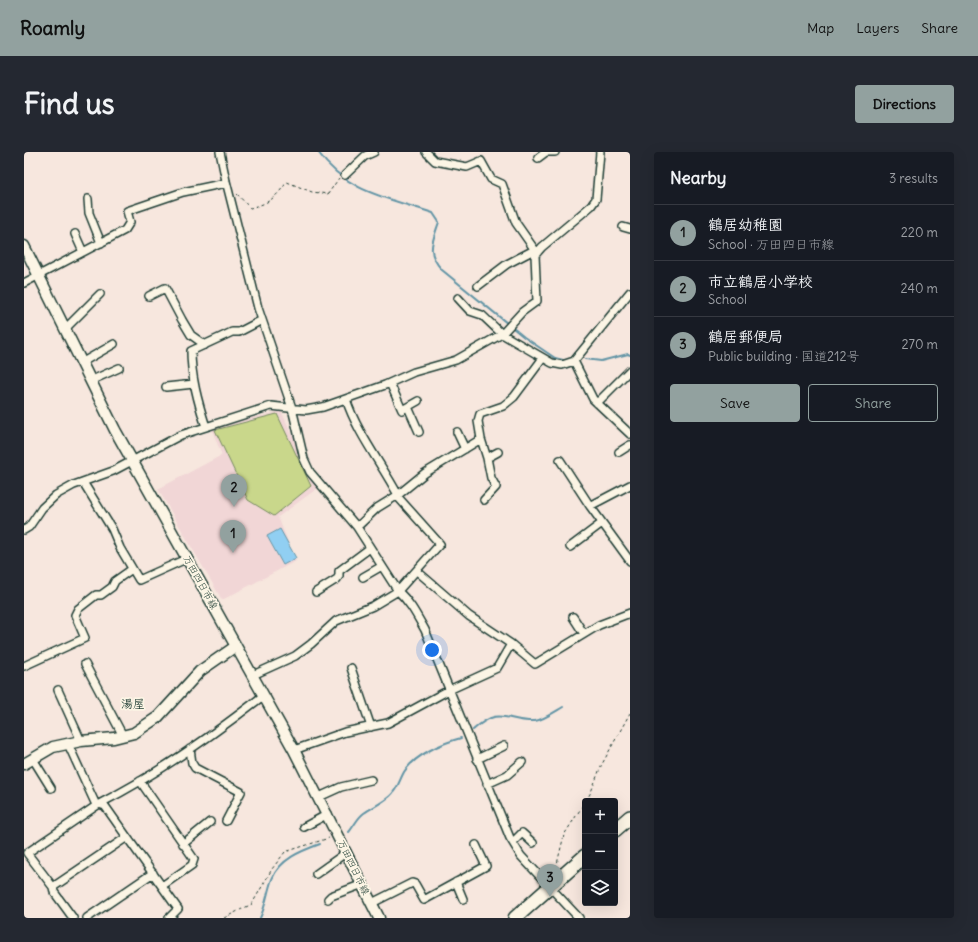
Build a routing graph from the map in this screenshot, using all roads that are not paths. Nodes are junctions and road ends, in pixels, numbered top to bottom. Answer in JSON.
{"nodes":[{"id":1,"x":220,"y":152,"type":"edge"},
{"id":2,"x":374,"y":152,"type":"edge"},
{"id":3,"x":426,"y":152,"type":"edge"},
{"id":4,"x":555,"y":152,"type":"edge"},
{"id":5,"x":600,"y":152,"type":"edge"},
{"id":6,"x":538,"y":158,"type":"dead end"},
{"id":7,"x":344,"y":174,"type":"road end"},
{"id":8,"x":226,"y":182,"type":"junction"},
{"id":9,"x":88,"y":198,"type":"dead end"},
{"id":10,"x":75,"y":234,"type":"dead end"},
{"id":11,"x":101,"y":243,"type":"junction"},
{"id":12,"x":24,"y":246,"type":"edge"},
{"id":13,"x":536,"y":251,"type":"junction"},
{"id":14,"x":83,"y":252,"type":"junction"},
{"id":15,"x":39,"y":276,"type":"junction"},
{"id":16,"x":24,"y":283,"type":"edge"},
{"id":17,"x":478,"y":286,"type":"dead end"},
{"id":18,"x":630,"y":292,"type":"edge"},
{"id":19,"x":100,"y":294,"type":"dead end"},
{"id":20,"x":149,"y":296,"type":"dead end"},
{"id":21,"x":458,"y":298,"type":"dead end"},
{"id":22,"x":262,"y":320,"type":"junction"},
{"id":23,"x":66,"y":328,"type":"junction"},
{"id":24,"x":502,"y":334,"type":"junction"},
{"id":25,"x":114,"y":344,"type":"dead end"},
{"id":26,"x":205,"y":345,"type":"junction"},
{"id":27,"x":543,"y":358,"type":"junction"},
{"id":28,"x":574,"y":360,"type":"junction"},
{"id":29,"x":81,"y":363,"type":"junction"},
{"id":30,"x":119,"y":368,"type":"dead end"},
{"id":31,"x":630,"y":370,"type":"edge"},
{"id":32,"x":90,"y":381,"type":"junction"},
{"id":33,"x":390,"y":383,"type":"junction"},
{"id":34,"x":194,"y":384,"type":"junction"},
{"id":35,"x":166,"y":387,"type":"dead end"},
{"id":36,"x":346,"y":398,"type":"junction"},
{"id":37,"x":418,"y":401,"type":"dead end"},
{"id":38,"x":597,"y":403,"type":"junction"},
{"id":39,"x":408,"y":407,"type":"junction"},
{"id":40,"x":292,"y":408,"type":"junction"},
{"id":41,"x":206,"y":427,"type":"junction"},
{"id":42,"x":419,"y":432,"type":"dead end"},
{"id":43,"x":457,"y":432,"type":"dead end"},
{"id":44,"x":630,"y":434,"type":"edge"},
{"id":45,"x":481,"y":439,"type":"junction"},
{"id":46,"x":630,"y":445,"type":"edge"},
{"id":47,"x":465,"y":449,"type":"junction"},
{"id":48,"x":498,"y":452,"type":"dead end"},
{"id":49,"x":619,"y":452,"type":"dead end"},
{"id":50,"x":486,"y":458,"type":"junction"},
{"id":51,"x":131,"y":460,"type":"junction"},
{"id":52,"x":560,"y":460,"type":"dead end"},
{"id":53,"x":83,"y":482,"type":"junction"},
{"id":54,"x":630,"y":485,"type":"edge"},
{"id":55,"x":397,"y":495,"type":"junction"},
{"id":56,"x":484,"y":500,"type":"dead end"},
{"id":57,"x":590,"y":506,"type":"junction"},
{"id":58,"x":602,"y":523,"type":"junction"},
{"id":59,"x":357,"y":527,"type":"junction"},
{"id":60,"x":24,"y":530,"type":"edge"},
{"id":61,"x":570,"y":547,"type":"dead end"},
{"id":62,"x":370,"y":548,"type":"junction"},
{"id":63,"x":188,"y":558,"type":"junction"},
{"id":64,"x":630,"y":561,"type":"edge"},
{"id":65,"x":382,"y":566,"type":"junction"},
{"id":66,"x":132,"y":569,"type":"junction"},
{"id":67,"x":418,"y":571,"type":"junction"},
{"id":68,"x":363,"y":577,"type":"dead end"},
{"id":69,"x":398,"y":591,"type":"junction"},
{"id":70,"x":316,"y":592,"type":"dead end"},
{"id":71,"x":630,"y":613,"type":"edge"},
{"id":72,"x":573,"y":617,"type":"dead end"},
{"id":73,"x":584,"y":634,"type":"junction"},
{"id":74,"x":511,"y":644,"type":"junction"},
{"id":75,"x":236,"y":646,"type":"junction"},
{"id":76,"x":85,"y":664,"type":"dead end"},
{"id":77,"x":24,"y":666,"type":"edge"},
{"id":78,"x":351,"y":668,"type":"dead end"},
{"id":79,"x":253,"y":675,"type":"junction"},
{"id":80,"x":58,"y":690,"type":"dead end"},
{"id":81,"x":448,"y":690,"type":"junction"},
{"id":82,"x":264,"y":695,"type":"junction"},
{"id":83,"x":371,"y":727,"type":"junction"},
{"id":84,"x":123,"y":736,"type":"junction"},
{"id":85,"x":81,"y":741,"type":"junction"},
{"id":86,"x":68,"y":744,"type":"junction"},
{"id":87,"x":504,"y":746,"type":"dead end"},
{"id":88,"x":190,"y":749,"type":"junction"},
{"id":89,"x":294,"y":750,"type":"junction"},
{"id":90,"x":477,"y":759,"type":"junction"},
{"id":91,"x":28,"y":762,"type":"edge"},
{"id":92,"x":522,"y":762,"type":"dead end"},
{"id":93,"x":370,"y":780,"type":"dead end"},
{"id":94,"x":140,"y":781,"type":"junction"},
{"id":95,"x":487,"y":784,"type":"junction"},
{"id":96,"x":51,"y":788,"type":"dead end"},
{"id":97,"x":319,"y":797,"type":"junction"},
{"id":98,"x":97,"y":804,"type":"junction"},
{"id":99,"x":328,"y":814,"type":"junction"},
{"id":100,"x":630,"y":817,"type":"edge"},
{"id":101,"x":226,"y":821,"type":"dead end"},
{"id":102,"x":210,"y":822,"type":"dead end"},
{"id":103,"x":304,"y":827,"type":"dead end"},
{"id":104,"x":618,"y":827,"type":"edge"},
{"id":105,"x":127,"y":837,"type":"junction"},
{"id":106,"x":513,"y":842,"type":"junction"},
{"id":107,"x":533,"y":843,"type":"dead end"},
{"id":108,"x":184,"y":844,"type":"junction"},
{"id":109,"x":476,"y":845,"type":"dead end"},
{"id":110,"x":347,"y":852,"type":"junction"},
{"id":111,"x":582,"y":859,"type":"edge"},
{"id":112,"x":153,"y":873,"type":"junction"},
{"id":113,"x":316,"y":874,"type":"dead end"},
{"id":114,"x":456,"y":882,"type":"junction"},
{"id":115,"x":363,"y":884,"type":"junction"},
{"id":116,"x":553,"y":884,"type":"junction"},
{"id":117,"x":162,"y":886,"type":"junction"},
{"id":118,"x":53,"y":887,"type":"junction"},
{"id":119,"x":328,"y":899,"type":"dead end"},
{"id":120,"x":463,"y":899,"type":"dead end"},
{"id":121,"x":372,"y":903,"type":"junction"},
{"id":122,"x":73,"y":918,"type":"edge"},
{"id":123,"x":87,"y":918,"type":"edge"},
{"id":124,"x":169,"y":918,"type":"edge"},
{"id":125,"x":379,"y":918,"type":"edge"},
{"id":126,"x":515,"y":918,"type":"edge"},
{"id":127,"x":579,"y":918,"type":"edge"}],
"edges":[{"from":1,"to":8,"type":"street"},
{"from":2,"to":7,"type":"street"},
{"from":3,"to":13,"type":"street"},
{"from":4,"to":6,"type":"street"},
{"from":5,"to":13,"type":"street"},
{"from":8,"to":11,"type":"street"},
{"from":8,"to":22,"type":"street"},
{"from":9,"to":11,"type":"street"},
{"from":10,"to":14,"type":"street"},
{"from":11,"to":14,"type":"street"},
{"from":12,"to":15,"type":"main road","name":"万田四日市線"},
{"from":13,"to":17,"type":"street"},
{"from":13,"to":24,"type":"street"},
{"from":14,"to":15,"type":"street"},
{"from":15,"to":16,"type":"street"},
{"from":15,"to":23,"type":"main road","name":"万田四日市線"},
{"from":18,"to":28,"type":"street"},
{"from":19,"to":23,"type":"street"},
{"from":20,"to":26,"type":"street"},
{"from":21,"to":24,"type":"street"},
{"from":22,"to":26,"type":"street"},
{"from":22,"to":40,"type":"street"},
{"from":23,"to":29,"type":"main road","name":"万田四日市線"},
{"from":24,"to":27,"type":"street"},
{"from":24,"to":33,"type":"street"},
{"from":25,"to":29,"type":"street"},
{"from":26,"to":34,"type":"street"},
{"from":27,"to":28,"type":"street"},
{"from":27,"to":45,"type":"street"},
{"from":28,"to":38,"type":"street"},
{"from":29,"to":32,"type":"main road","name":"万田四日市線"},
{"from":30,"to":32,"type":"street"},
{"from":31,"to":38,"type":"street"},
{"from":32,"to":51,"type":"main road","name":"万田四日市線"},
{"from":33,"to":36,"type":"street"},
{"from":33,"to":39,"type":"street"},
{"from":34,"to":35,"type":"street"},
{"from":34,"to":41,"type":"street"},
{"from":36,"to":40,"type":"street"},
{"from":36,"to":55,"type":"street"},
{"from":37,"to":39,"type":"street"},
{"from":38,"to":44,"type":"street"},
{"from":39,"to":42,"type":"street"},
{"from":40,"to":41,"type":"street"},
{"from":40,"to":59,"type":"street"},
{"from":41,"to":51,"type":"street"},
{"from":43,"to":47,"type":"street"},
{"from":45,"to":47,"type":"street"},
{"from":45,"to":50,"type":"street"},
{"from":46,"to":49,"type":"street"},
{"from":47,"to":55,"type":"street"},
{"from":48,"to":50,"type":"street"},
{"from":50,"to":56,"type":"street"},
{"from":51,"to":53,"type":"street"},
{"from":51,"to":63,"type":"main road","name":"万田四日市線"},
{"from":52,"to":57,"type":"street"},
{"from":53,"to":60,"type":"street"},
{"from":53,"to":66,"type":"street"},
{"from":54,"to":57,"type":"street"},
{"from":55,"to":59,"type":"street"},
{"from":55,"to":67,"type":"street"},
{"from":57,"to":58,"type":"street"},
{"from":58,"to":61,"type":"street"},
{"from":58,"to":64,"type":"street"},
{"from":59,"to":62,"type":"street"},
{"from":62,"to":65,"type":"street"},
{"from":62,"to":70,"type":"street"},
{"from":63,"to":66,"type":"street"},
{"from":63,"to":75,"type":"main road","name":"万田四日市線"},
{"from":65,"to":68,"type":"street"},
{"from":65,"to":69,"type":"street"},
{"from":66,"to":77,"type":"street"},
{"from":67,"to":69,"type":"street"},
{"from":67,"to":74,"type":"street"},
{"from":69,"to":79,"type":"street"},
{"from":69,"to":81,"type":"street"},
{"from":71,"to":73,"type":"street"},
{"from":72,"to":73,"type":"street"},
{"from":73,"to":74,"type":"street"},
{"from":74,"to":81,"type":"street"},
{"from":75,"to":79,"type":"main road","name":"万田四日市線"},
{"from":75,"to":84,"type":"main road"},
{"from":76,"to":84,"type":"street"},
{"from":78,"to":83,"type":"street"},
{"from":79,"to":82,"type":"main road","name":"万田四日市線"},
{"from":80,"to":85,"type":"street"},
{"from":81,"to":83,"type":"street"},
{"from":81,"to":90,"type":"street"},
{"from":82,"to":88,"type":"street"},
{"from":82,"to":89,"type":"main road","name":"万田四日市線"},
{"from":83,"to":89,"type":"street"},
{"from":84,"to":85,"type":"main road"},
{"from":85,"to":86,"type":"main road"},
{"from":86,"to":91,"type":"main road"},
{"from":86,"to":98,"type":"street"},
{"from":87,"to":90,"type":"street"},
{"from":88,"to":94,"type":"street"},
{"from":88,"to":101,"type":"street"},
{"from":89,"to":97,"type":"main road","name":"万田四日市線"},
{"from":90,"to":95,"type":"street"},
{"from":91,"to":96,"type":"street"},
{"from":92,"to":95,"type":"street"},
{"from":93,"to":97,"type":"street"},
{"from":94,"to":98,"type":"street"},
{"from":94,"to":108,"type":"street"},
{"from":95,"to":106,"type":"street"},
{"from":97,"to":99,"type":"main road","name":"万田四日市線"},
{"from":98,"to":105,"type":"street"},
{"from":98,"to":118,"type":"street"},
{"from":99,"to":103,"type":"street"},
{"from":99,"to":110,"type":"main road","name":"万田四日市線"},
{"from":100,"to":104,"type":"highway"},
{"from":102,"to":108,"type":"street"},
{"from":105,"to":112,"type":"street"},
{"from":105,"to":118,"type":"street"},
{"from":106,"to":107,"type":"street"},
{"from":106,"to":116,"type":"street"},
{"from":108,"to":117,"type":"street"},
{"from":109,"to":114,"type":"street"},
{"from":110,"to":113,"type":"street"},
{"from":110,"to":115,"type":"main road","name":"万田四日市線"},
{"from":111,"to":116,"type":"highway"},
{"from":112,"to":117,"type":"street"},
{"from":112,"to":123,"type":"street"},
{"from":114,"to":120,"type":"street"},
{"from":114,"to":121,"type":"street"},
{"from":115,"to":119,"type":"street"},
{"from":115,"to":121,"type":"main road","name":"万田四日市線"},
{"from":116,"to":126,"type":"highway"},
{"from":116,"to":127,"type":"street"},
{"from":117,"to":124,"type":"street"},
{"from":118,"to":122,"type":"street"},
{"from":121,"to":125,"type":"main road","name":"万田四日市線"}]}
